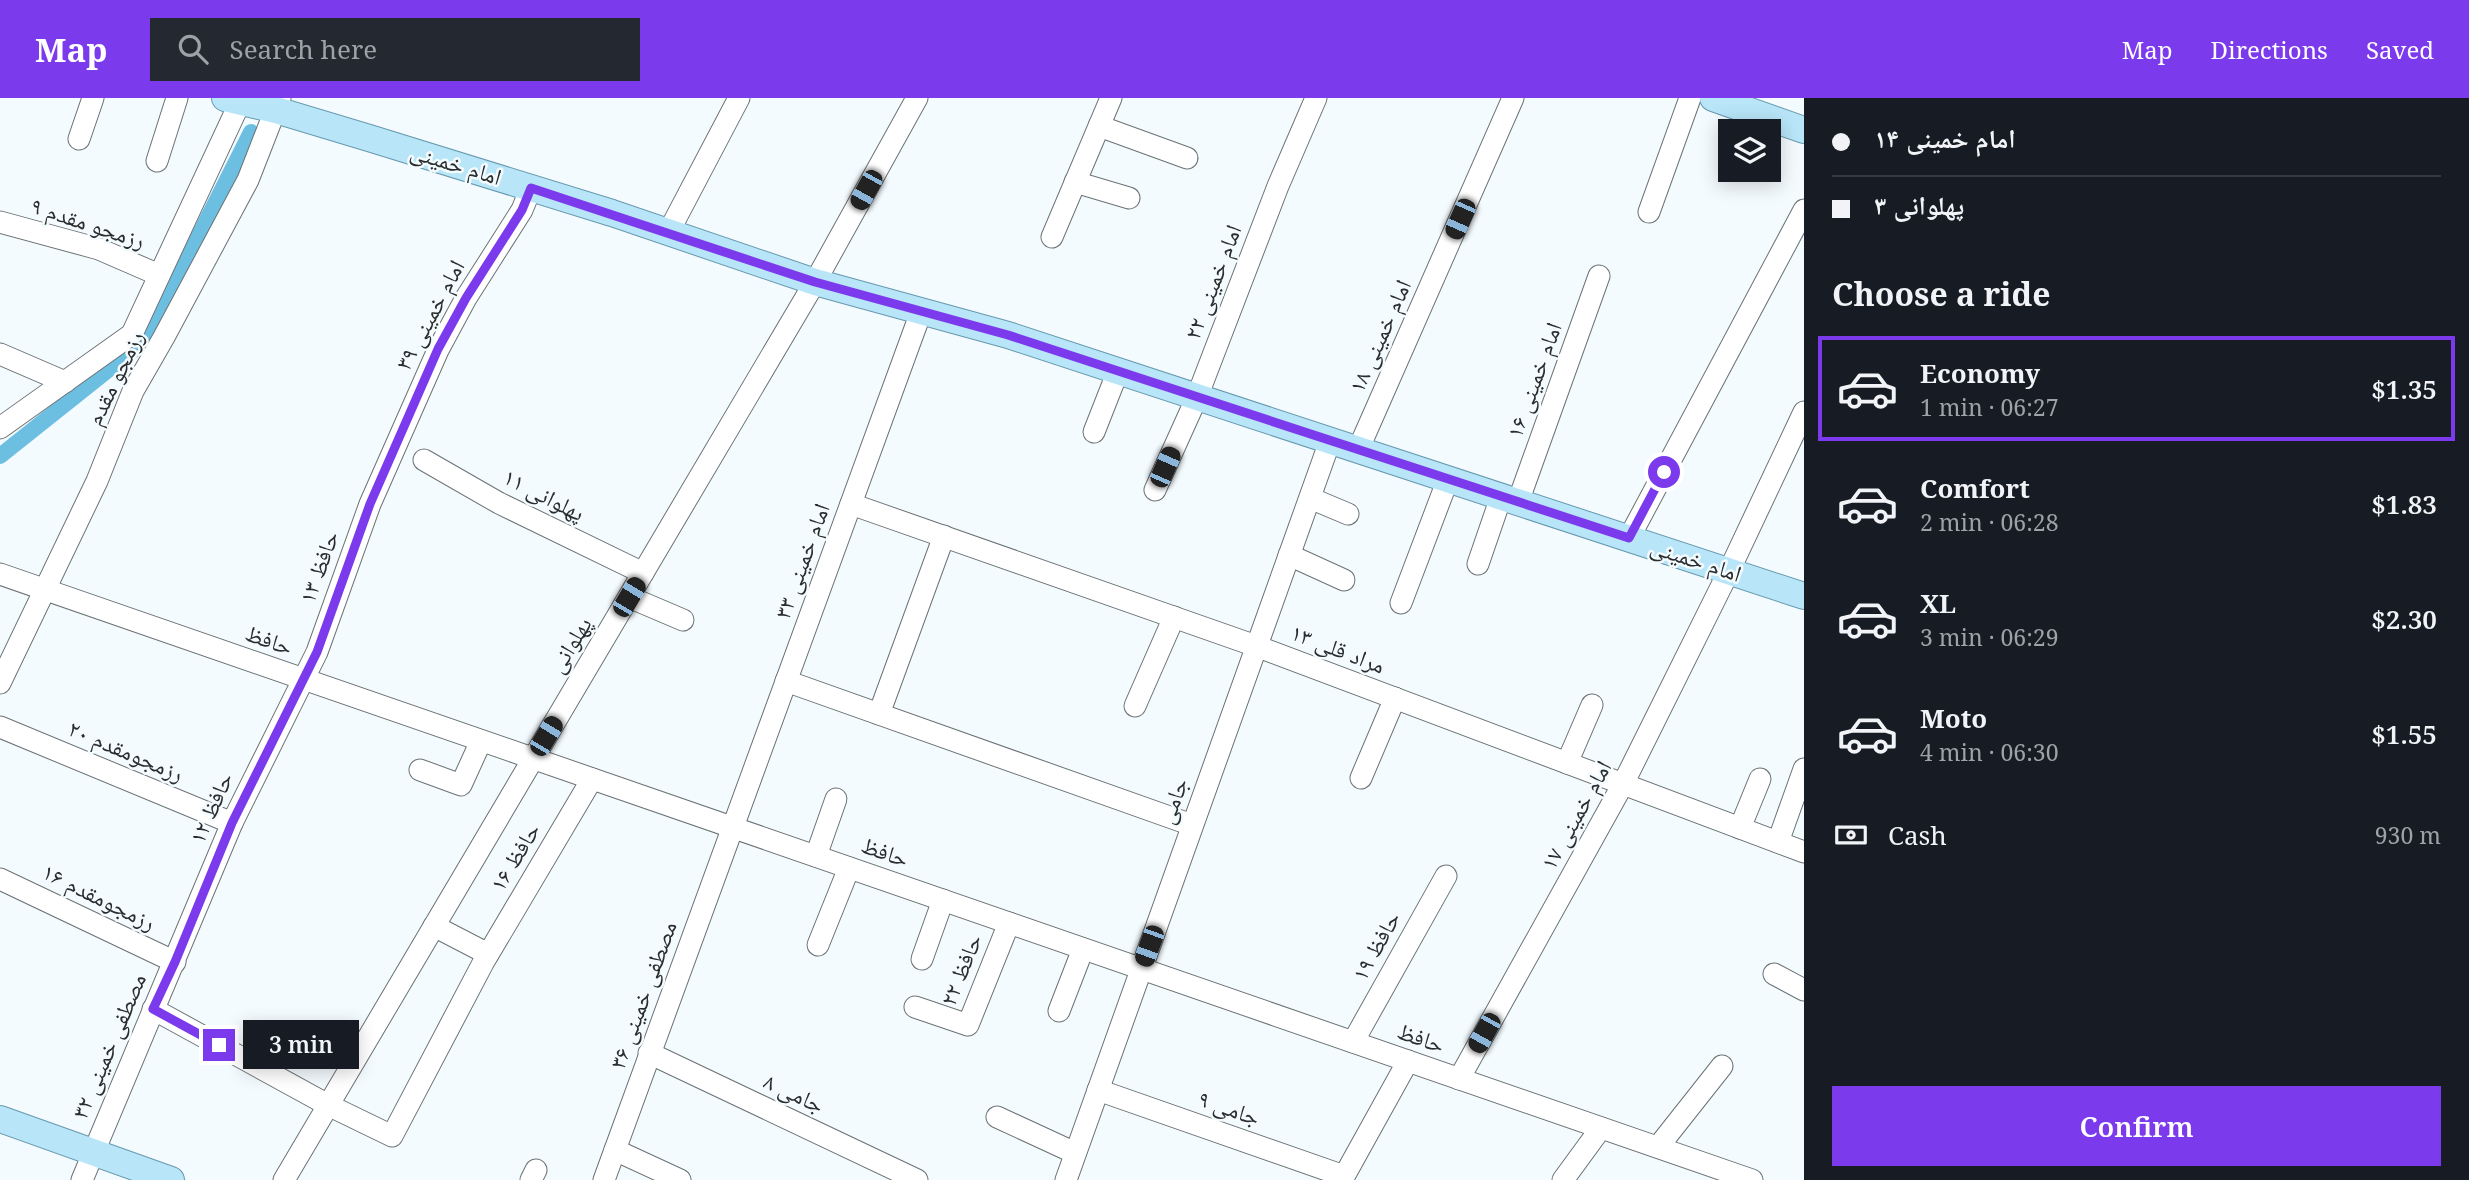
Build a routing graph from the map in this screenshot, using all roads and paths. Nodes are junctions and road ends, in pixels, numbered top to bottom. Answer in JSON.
{"nodes":[{"id":1,"x":93,"y":98,"type":"edge"},
{"id":2,"x":177,"y":98,"type":"edge"},
{"id":3,"x":739,"y":98,"type":"edge"},
{"id":4,"x":917,"y":98,"type":"edge"},
{"id":5,"x":1111,"y":98,"type":"edge"},
{"id":6,"x":1317,"y":98,"type":"edge"},
{"id":7,"x":1513,"y":98,"type":"edge"},
{"id":8,"x":1690,"y":98,"type":"edge"},
{"id":9,"x":1713,"y":98,"type":"edge"},
{"id":10,"x":236,"y":99,"type":"edge"},
{"id":11,"x":278,"y":104,"type":"edge"},
{"id":12,"x":1749,"y":104,"type":"edge"},
{"id":13,"x":1099,"y":126,"type":"junction"},
{"id":14,"x":1804,"y":130,"type":"edge"},
{"id":15,"x":79,"y":139,"type":"dead end"},
{"id":16,"x":1187,"y":158,"type":"dead end"},
{"id":17,"x":157,"y":161,"type":"dead end"},
{"id":18,"x":1075,"y":182,"type":"junction"},
{"id":19,"x":531,"y":188,"type":"junction"},
{"id":20,"x":1129,"y":198,"type":"dead end"},
{"id":21,"x":1804,"y":209,"type":"edge"},
{"id":22,"x":1649,"y":212,"type":"dead end"},
{"id":23,"x":0,"y":222,"type":"edge"},
{"id":24,"x":668,"y":233,"type":"junction"},
{"id":25,"x":1052,"y":236,"type":"dead end"},
{"id":26,"x":159,"y":275,"type":"junction"},
{"id":27,"x":1599,"y":276,"type":"dead end"},
{"id":28,"x":815,"y":282,"type":"junction"},
{"id":29,"x":921,"y":312,"type":"junction"},
{"id":30,"x":0,"y":354,"type":"edge"},
{"id":31,"x":1118,"y":372,"type":"junction"},
{"id":32,"x":65,"y":382,"type":"junction"},
{"id":33,"x":1197,"y":397,"type":"junction"},
{"id":34,"x":1803,"y":418,"type":"edge"},
{"id":35,"x":0,"y":428,"type":"edge"},
{"id":36,"x":1094,"y":432,"type":"dead end"},
{"id":37,"x":1330,"y":441,"type":"junction"},
{"id":38,"x":1358,"y":450,"type":"junction"},
{"id":39,"x":424,"y":460,"type":"dead end"},
{"id":40,"x":383,"y":472,"type":"joint"},
{"id":41,"x":1448,"y":479,"type":"junction"},
{"id":42,"x":1155,"y":490,"type":"dead end"},
{"id":43,"x":1310,"y":498,"type":"junction"},
{"id":44,"x":1510,"y":499,"type":"junction"},
{"id":45,"x":851,"y":504,"type":"junction"},
{"id":46,"x":1348,"y":514,"type":"dead end"},
{"id":47,"x":944,"y":537,"type":"junction"},
{"id":48,"x":1629,"y":538,"type":"junction"},
{"id":49,"x":1289,"y":555,"type":"junction"},
{"id":50,"x":1478,"y":564,"type":"dead end"},
{"id":51,"x":1729,"y":571,"type":"junction"},
{"id":52,"x":643,"y":573,"type":"junction"},
{"id":53,"x":0,"y":574,"type":"edge"},
{"id":54,"x":1344,"y":580,"type":"dead end"},
{"id":55,"x":46,"y":590,"type":"junction"},
{"id":56,"x":1804,"y":596,"type":"edge"},
{"id":57,"x":629,"y":597,"type":"junction"},
{"id":58,"x":1401,"y":603,"type":"dead end"},
{"id":59,"x":1174,"y":617,"type":"junction"},
{"id":60,"x":683,"y":620,"type":"dead end"},
{"id":61,"x":1256,"y":646,"type":"junction"},
{"id":62,"x":302,"y":679,"type":"junction"},
{"id":63,"x":786,"y":681,"type":"junction"},
{"id":64,"x":0,"y":683,"type":"edge"},
{"id":65,"x":1395,"y":698,"type":"junction"},
{"id":66,"x":1592,"y":705,"type":"dead end"},
{"id":67,"x":1135,"y":706,"type":"dead end"},
{"id":68,"x":879,"y":714,"type":"junction"},
{"id":69,"x":0,"y":727,"type":"edge"},
{"id":70,"x":481,"y":741,"type":"junction"},
{"id":71,"x":533,"y":759,"type":"junction"},
{"id":72,"x":1567,"y":763,"type":"junction"},
{"id":73,"x":1804,"y":769,"type":"edge"},
{"id":74,"x":420,"y":770,"type":"dead end"},
{"id":75,"x":1361,"y":778,"type":"dead end"},
{"id":76,"x":592,"y":779,"type":"junction"},
{"id":77,"x":1760,"y":779,"type":"dead end"},
{"id":78,"x":1623,"y":784,"type":"junction"},
{"id":79,"x":836,"y":799,"type":"dead end"},
{"id":80,"x":232,"y":823,"type":"junction"},
{"id":81,"x":1192,"y":825,"type":"junction"},
{"id":82,"x":732,"y":827,"type":"junction"},
{"id":83,"x":1740,"y":828,"type":"junction"},
{"id":84,"x":1778,"y":842,"type":"junction"},
{"id":85,"x":1804,"y":852,"type":"edge"},
{"id":86,"x":816,"y":856,"type":"junction"},
{"id":87,"x":849,"y":868,"type":"junction"},
{"id":88,"x":1446,"y":876,"type":"dead end"},
{"id":89,"x":0,"y":878,"type":"edge"},
{"id":90,"x":943,"y":900,"type":"junction"},
{"id":91,"x":1009,"y":923,"type":"junction"},
{"id":92,"x":434,"y":926,"type":"junction"},
{"id":93,"x":818,"y":945,"type":"dead end"},
{"id":94,"x":1083,"y":949,"type":"junction"},
{"id":95,"x":485,"y":958,"type":"junction"},
{"id":96,"x":922,"y":959,"type":"dead end"},
{"id":97,"x":175,"y":962,"type":"junction"},
{"id":98,"x":1141,"y":969,"type":"junction"},
{"id":99,"x":1774,"y":974,"type":"dead end"},
{"id":100,"x":1804,"y":990,"type":"edge"},
{"id":101,"x":915,"y":1007,"type":"dead end"},
{"id":102,"x":153,"y":1009,"type":"junction"},
{"id":103,"x":1059,"y":1011,"type":"dead end"},
{"id":104,"x":1353,"y":1042,"type":"junction"},
{"id":105,"x":649,"y":1053,"type":"junction"},
{"id":106,"x":1408,"y":1061,"type":"junction"},
{"id":107,"x":1723,"y":1066,"type":"dead end"},
{"id":108,"x":1459,"y":1079,"type":"junction"},
{"id":109,"x":1098,"y":1090,"type":"junction"},
{"id":110,"x":328,"y":1105,"type":"junction"},
{"id":111,"x":997,"y":1117,"type":"dead end"},
{"id":112,"x":0,"y":1119,"type":"edge"},
{"id":113,"x":1601,"y":1128,"type":"junction"},
{"id":114,"x":1658,"y":1147,"type":"junction"},
{"id":115,"x":93,"y":1150,"type":"junction"},
{"id":116,"x":615,"y":1150,"type":"junction"},
{"id":117,"x":1075,"y":1153,"type":"junction"},
{"id":118,"x":1343,"y":1178,"type":"edge"},
{"id":119,"x":82,"y":1180,"type":"edge"},
{"id":120,"x":171,"y":1180,"type":"edge"},
{"id":121,"x":284,"y":1180,"type":"edge"},
{"id":122,"x":604,"y":1180,"type":"edge"},
{"id":123,"x":680,"y":1180,"type":"edge"},
{"id":124,"x":917,"y":1180,"type":"edge"},
{"id":125,"x":1066,"y":1180,"type":"edge"},
{"id":126,"x":1563,"y":1180,"type":"edge"},
{"id":127,"x":1752,"y":1180,"type":"edge"}],
"edges":[{"from":1,"to":15,"type":"street"},
{"from":2,"to":17,"type":"street"},
{"from":3,"to":24,"type":"street"},
{"from":4,"to":28,"type":"street","name":"پهلوانی"},
{"from":5,"to":13,"type":"street"},
{"from":6,"to":33,"type":"street","name":"امام خمینی ۲۲"},
{"from":7,"to":38,"type":"street","name":"امام خمینی ۱۸"},
{"from":8,"to":22,"type":"street"},
{"from":9,"to":12,"type":"main road"},
{"from":10,"to":11,"type":"main road","name":"امام خمینی"},
{"from":10,"to":26,"type":"street","name":"رزمجو مقدم"},
{"from":11,"to":19,"type":"main road","name":"امام خمینی"},
{"from":11,"to":55,"type":"street","name":"رزمجو مقدم"},
{"from":12,"to":14,"type":"main road"},
{"from":13,"to":16,"type":"street"},
{"from":13,"to":18,"type":"street"},
{"from":18,"to":20,"type":"street"},
{"from":18,"to":25,"type":"street"},
{"from":19,"to":24,"type":"main road","name":"امام خمینی"},
{"from":19,"to":40,"type":"street","name":"امام خمینی ۳۹"},
{"from":21,"to":48,"type":"street"},
{"from":23,"to":26,"type":"street","name":"رزمجو مقدم ۹"},
{"from":24,"to":28,"type":"main road","name":"امام خمینی"},
{"from":26,"to":32,"type":"street","name":"رزمجو مقدم"},
{"from":27,"to":44,"type":"street","name":"امام خمینی ۱۶"},
{"from":28,"to":29,"type":"main road","name":"امام خمینی"},
{"from":28,"to":52,"type":"street","name":"پهلوانی"},
{"from":29,"to":31,"type":"main road","name":"امام خمینی"},
{"from":29,"to":45,"type":"street","name":"امام خمینی ۳۳"},
{"from":30,"to":32,"type":"street"},
{"from":31,"to":33,"type":"main road","name":"امام خمینی"},
{"from":31,"to":36,"type":"street"},
{"from":32,"to":35,"type":"street","name":"رزمجو مقدم"},
{"from":33,"to":37,"type":"main road","name":"امام خمینی"},
{"from":33,"to":42,"type":"street","name":"امام خمینی ۲۲"},
{"from":34,"to":51,"type":"street","name":"امام خمینی ۱۷"},
{"from":37,"to":38,"type":"main road","name":"امام خمینی"},
{"from":37,"to":43,"type":"street","name":"جامی"},
{"from":38,"to":41,"type":"main road","name":"امام خمینی"},
{"from":39,"to":52,"type":"street","name":"پهلوانی ۱۱"},
{"from":40,"to":62,"type":"street","name":"حافظ ۱۳"},
{"from":41,"to":44,"type":"main road","name":"امام خمینی"},
{"from":41,"to":58,"type":"street"},
{"from":43,"to":46,"type":"street"},
{"from":43,"to":49,"type":"street","name":"جامی"},
{"from":44,"to":48,"type":"main road","name":"امام خمینی"},
{"from":44,"to":50,"type":"street","name":"امام خمینی ۱۶"},
{"from":45,"to":47,"type":"street","name":"مراد قلی ۱۳"},
{"from":45,"to":63,"type":"street","name":"امام خمینی ۳۳"},
{"from":47,"to":59,"type":"street","name":"مراد قلی ۱۳"},
{"from":47,"to":68,"type":"street"},
{"from":48,"to":51,"type":"main road","name":"امام خمینی"},
{"from":49,"to":54,"type":"street"},
{"from":49,"to":61,"type":"street","name":"جامی"},
{"from":51,"to":56,"type":"main road","name":"امام خمینی"},
{"from":51,"to":78,"type":"street","name":"امام خمینی ۱۷"},
{"from":52,"to":57,"type":"street","name":"پهلوانی"},
{"from":53,"to":55,"type":"street","name":"حافظ"},
{"from":55,"to":62,"type":"street","name":"حافظ"},
{"from":55,"to":64,"type":"street","name":"رزمجو مقدم"},
{"from":57,"to":60,"type":"street"},
{"from":57,"to":71,"type":"street","name":"پهلوانی"},
{"from":59,"to":61,"type":"street","name":"مراد قلی ۱۳"},
{"from":59,"to":67,"type":"street"},
{"from":61,"to":65,"type":"street","name":"مراد قلی ۱۳"},
{"from":61,"to":81,"type":"street","name":"جامی"},
{"from":62,"to":70,"type":"street","name":"حافظ"},
{"from":62,"to":80,"type":"street","name":"حافظ ۱۲"},
{"from":63,"to":68,"type":"street"},
{"from":63,"to":82,"type":"street","name":"امام خمینی ۳۳"},
{"from":65,"to":72,"type":"street","name":"مراد قلی ۱۳"},
{"from":65,"to":75,"type":"street"},
{"from":66,"to":72,"type":"street"},
{"from":68,"to":81,"type":"street"},
{"from":69,"to":80,"type":"street","name":"رزمجومقدم ۲۰"},
{"from":70,"to":71,"type":"street","name":"حافظ"},
{"from":70,"to":74,"type":"street"},
{"from":71,"to":76,"type":"street","name":"حافظ"},
{"from":71,"to":92,"type":"street","name":"پهلوانی"},
{"from":72,"to":78,"type":"street","name":"مراد قلی ۱۳"},
{"from":73,"to":84,"type":"street"},
{"from":76,"to":82,"type":"street","name":"حافظ"},
{"from":76,"to":95,"type":"street","name":"حافظ ۱۶"},
{"from":77,"to":83,"type":"street"},
{"from":78,"to":83,"type":"street","name":"مراد قلی ۱۳"},
{"from":78,"to":108,"type":"street","name":"امام خمینی ۱۷"},
{"from":79,"to":86,"type":"street"},
{"from":80,"to":97,"type":"street","name":"حافظ ۱۲"},
{"from":81,"to":98,"type":"street","name":"جامی"},
{"from":82,"to":86,"type":"street","name":"حافظ"},
{"from":82,"to":105,"type":"street","name":"مصطفی خمینی ۳۶"},
{"from":83,"to":84,"type":"street","name":"مراد قلی ۱۳"},
{"from":84,"to":85,"type":"street","name":"مراد قلی ۱۳"},
{"from":86,"to":87,"type":"street","name":"حافظ"},
{"from":87,"to":90,"type":"street","name":"حافظ"},
{"from":87,"to":93,"type":"street"},
{"from":88,"to":104,"type":"street","name":"حافظ ۱۹"},
{"from":89,"to":97,"type":"street","name":"رزمجومقدم ۱۶"},
{"from":90,"to":91,"type":"street","name":"حافظ"},
{"from":90,"to":96,"type":"street"},
{"from":91,"to":94,"type":"street","name":"حافظ"},
{"from":91,"to":101,"type":"street","name":"حافظ ۲۲"},
{"from":92,"to":95,"type":"street"},
{"from":92,"to":110,"type":"street","name":"پهلوانی"},
{"from":94,"to":98,"type":"street","name":"حافظ"},
{"from":94,"to":103,"type":"street"},
{"from":95,"to":110,"type":"street","name":"حافظ ۱۶"},
{"from":97,"to":102,"type":"street","name":"مصطفی خمینی ۳۲"},
{"from":98,"to":104,"type":"street","name":"حافظ"},
{"from":98,"to":109,"type":"street","name":"جامی"},
{"from":99,"to":100,"type":"street"},
{"from":102,"to":110,"type":"street"},
{"from":102,"to":115,"type":"street","name":"مصطفی خمینی ۳۲"},
{"from":104,"to":106,"type":"street","name":"حافظ"},
{"from":105,"to":116,"type":"street","name":"مصطفی خمینی ۳۶"},
{"from":105,"to":124,"type":"street","name":"جامی ۸"},
{"from":106,"to":108,"type":"street","name":"حافظ"},
{"from":106,"to":118,"type":"street"},
{"from":107,"to":114,"type":"street"},
{"from":108,"to":113,"type":"street","name":"حافظ"},
{"from":109,"to":117,"type":"street","name":"جامی"},
{"from":109,"to":118,"type":"street","name":"جامی ۹"},
{"from":110,"to":121,"type":"street","name":"پهلوانی"},
{"from":111,"to":117,"type":"street"},
{"from":112,"to":115,"type":"main road"},
{"from":113,"to":114,"type":"street","name":"حافظ"},
{"from":113,"to":126,"type":"street"},
{"from":114,"to":127,"type":"street","name":"حافظ"},
{"from":115,"to":119,"type":"street","name":"مصطفی خمینی ۳۲"},
{"from":115,"to":120,"type":"main road"},
{"from":116,"to":122,"type":"street","name":"مصطفی خمینی ۳۶"},
{"from":116,"to":123,"type":"street"},
{"from":117,"to":125,"type":"street","name":"جامی"}]}
